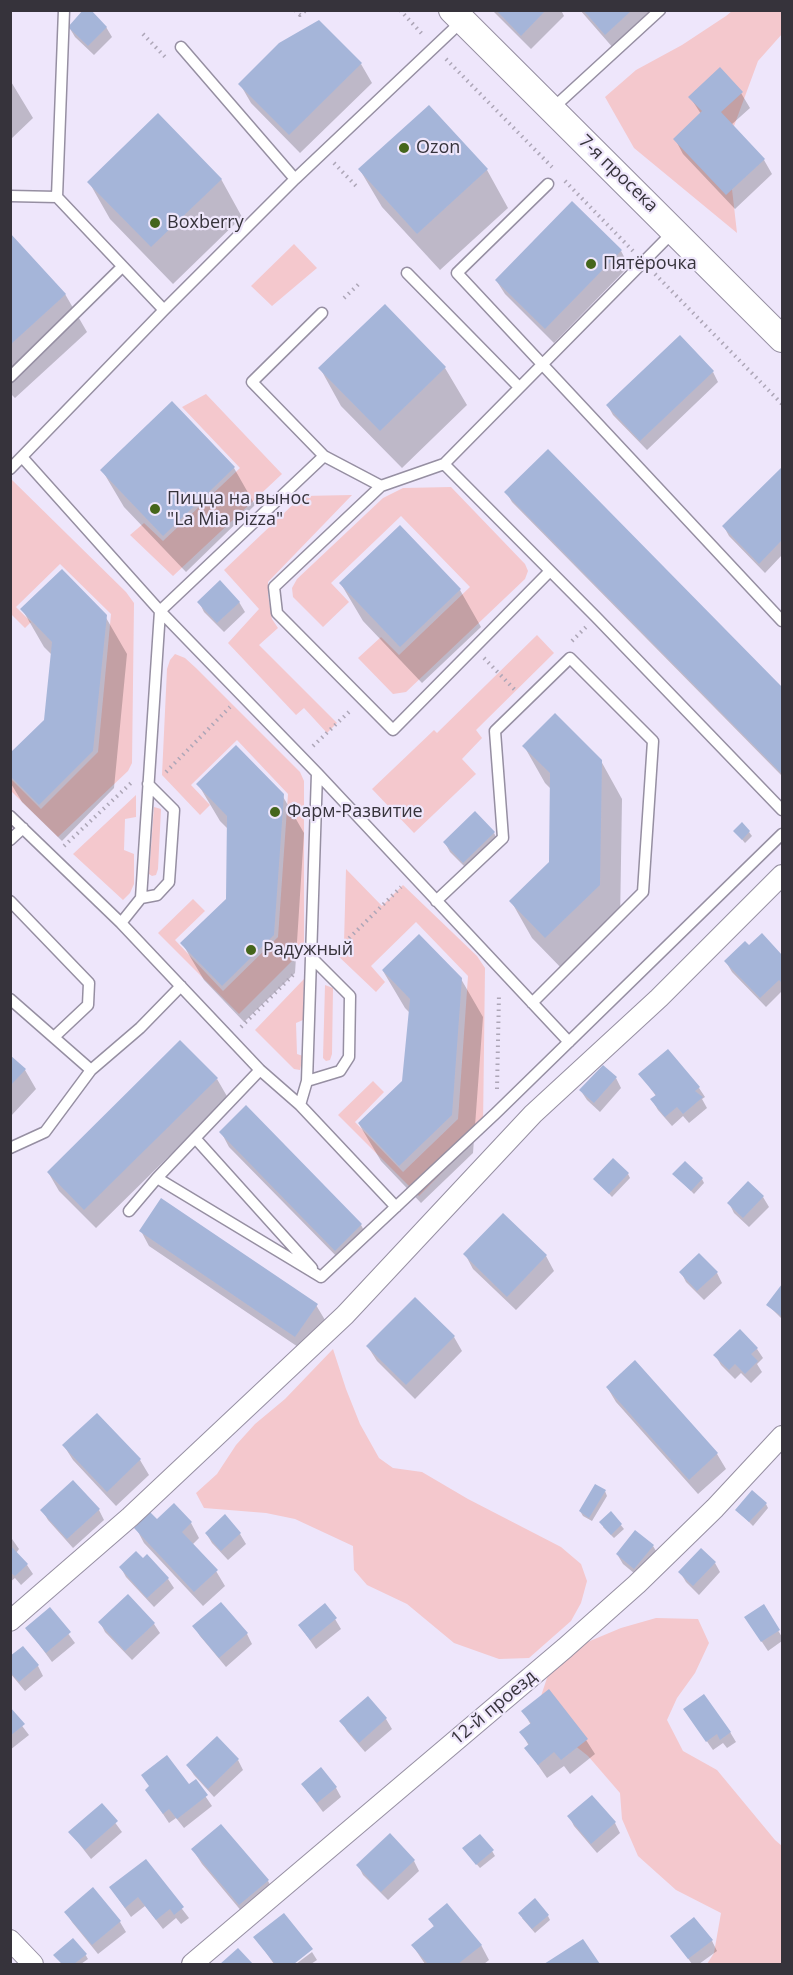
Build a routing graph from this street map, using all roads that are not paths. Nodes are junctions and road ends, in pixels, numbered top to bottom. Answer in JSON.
{"nodes":[{"id":1,"x":64,"y":10,"type":"edge"},
{"id":2,"x":660,"y":10,"type":"edge"},
{"id":3,"x":457,"y":16,"type":"edge"},
{"id":4,"x":181,"y":47,"type":"dead end"},
{"id":5,"x":552,"y":109,"type":"junction"},
{"id":6,"x":295,"y":179,"type":"junction"},
{"id":7,"x":548,"y":184,"type":"dead end"},
{"id":8,"x":10,"y":196,"type":"edge"},
{"id":9,"x":57,"y":197,"type":"junction"},
{"id":10,"x":675,"y":230,"type":"junction"},
{"id":11,"x":122,"y":267,"type":"junction"},
{"id":12,"x":407,"y":273,"type":"dead end"},
{"id":13,"x":164,"y":310,"type":"junction"},
{"id":14,"x":322,"y":313,"type":"dead end"},
{"id":15,"x":783,"y":339,"type":"edge"},
{"id":16,"x":542,"y":364,"type":"junction"},
{"id":17,"x":10,"y":377,"type":"edge"},
{"id":18,"x":519,"y":387,"type":"junction"},
{"id":19,"x":324,"y":456,"type":"junction"},
{"id":20,"x":21,"y":457,"type":"junction"},
{"id":21,"x":444,"y":464,"type":"junction"},
{"id":22,"x":10,"y":468,"type":"edge"},
{"id":23,"x":381,"y":486,"type":"junction"},
{"id":24,"x":550,"y":571,"type":"junction"},
{"id":25,"x":160,"y":611,"type":"junction"},
{"id":26,"x":783,"y":621,"type":"edge"},
{"id":27,"x":317,"y":773,"type":"junction"},
{"id":28,"x":149,"y":785,"type":"junction"},
{"id":29,"x":783,"y":810,"type":"edge"},
{"id":30,"x":10,"y":816,"type":"edge"},
{"id":31,"x":23,"y":828,"type":"junction"},
{"id":32,"x":783,"y":834,"type":"edge"},
{"id":33,"x":10,"y":840,"type":"edge"},
{"id":34,"x":783,"y":875,"type":"edge"},
{"id":35,"x":141,"y":898,"type":"junction"},
{"id":36,"x":10,"y":901,"type":"edge"},
{"id":37,"x":436,"y":901,"type":"junction"},
{"id":38,"x":121,"y":923,"type":"junction"},
{"id":39,"x":311,"y":957,"type":"junction"},
{"id":40,"x":181,"y":986,"type":"junction"},
{"id":41,"x":10,"y":999,"type":"edge"},
{"id":42,"x":532,"y":1003,"type":"junction"},
{"id":43,"x":54,"y":1037,"type":"junction"},
{"id":44,"x":569,"y":1042,"type":"junction"},
{"id":45,"x":91,"y":1070,"type":"junction"},
{"id":46,"x":261,"y":1070,"type":"junction"},
{"id":47,"x":308,"y":1081,"type":"junction"},
{"id":48,"x":300,"y":1105,"type":"junction"},
{"id":49,"x":195,"y":1138,"type":"junction"},
{"id":50,"x":10,"y":1148,"type":"edge"},
{"id":51,"x":157,"y":1178,"type":"junction"},
{"id":52,"x":396,"y":1207,"type":"junction"},
{"id":53,"x":129,"y":1211,"type":"dead end"},
{"id":54,"x":321,"y":1277,"type":"junction"},
{"id":55,"x":783,"y":1436,"type":"edge"},
{"id":56,"x":10,"y":1621,"type":"edge"},
{"id":57,"x":10,"y":1940,"type":"edge"},
{"id":58,"x":33,"y":1965,"type":"edge"},
{"id":59,"x":192,"y":1965,"type":"edge"}],
"edges":[{"from":1,"to":9,"type":"lane"},
{"from":2,"to":5,"type":"lane"},
{"from":3,"to":5,"type":"street","name":"7-я просека"},
{"from":3,"to":6,"type":"lane"},
{"from":4,"to":6,"type":"lane"},
{"from":5,"to":10,"type":"street","name":"7-я просека"},
{"from":6,"to":13,"type":"lane"},
{"from":7,"to":16,"type":"lane"},
{"from":8,"to":9,"type":"lane"},
{"from":9,"to":11,"type":"lane"},
{"from":10,"to":15,"type":"street","name":"7-я просека"},
{"from":10,"to":16,"type":"lane"},
{"from":11,"to":13,"type":"lane"},
{"from":11,"to":17,"type":"lane"},
{"from":12,"to":18,"type":"lane"},
{"from":13,"to":20,"type":"lane"},
{"from":14,"to":19,"type":"lane"},
{"from":16,"to":18,"type":"lane"},
{"from":16,"to":26,"type":"lane"},
{"from":18,"to":21,"type":"lane"},
{"from":19,"to":23,"type":"lane"},
{"from":19,"to":25,"type":"lane"},
{"from":20,"to":22,"type":"lane"},
{"from":20,"to":25,"type":"lane"},
{"from":21,"to":23,"type":"lane"},
{"from":21,"to":24,"type":"lane"},
{"from":23,"to":24,"type":"lane"},
{"from":24,"to":29,"type":"lane"},
{"from":25,"to":27,"type":"lane"},
{"from":25,"to":28,"type":"lane"},
{"from":27,"to":37,"type":"lane"},
{"from":27,"to":39,"type":"lane"},
{"from":28,"to":35,"type":"lane"},
{"from":28,"to":35,"type":"lane"},
{"from":30,"to":31,"type":"lane"},
{"from":31,"to":33,"type":"lane"},
{"from":31,"to":38,"type":"lane"},
{"from":32,"to":44,"type":"lane"},
{"from":34,"to":56,"type":"street"},
{"from":35,"to":38,"type":"lane"},
{"from":36,"to":43,"type":"lane"},
{"from":37,"to":42,"type":"lane"},
{"from":37,"to":42,"type":"lane"},
{"from":38,"to":40,"type":"lane"},
{"from":39,"to":47,"type":"lane"},
{"from":39,"to":47,"type":"lane"},
{"from":40,"to":45,"type":"lane"},
{"from":40,"to":46,"type":"lane"},
{"from":41,"to":43,"type":"lane"},
{"from":42,"to":44,"type":"lane"},
{"from":43,"to":45,"type":"lane"},
{"from":44,"to":52,"type":"lane"},
{"from":45,"to":50,"type":"lane"},
{"from":46,"to":48,"type":"lane"},
{"from":46,"to":49,"type":"lane"},
{"from":47,"to":48,"type":"lane"},
{"from":48,"to":52,"type":"lane"},
{"from":49,"to":51,"type":"lane"},
{"from":49,"to":54,"type":"lane"},
{"from":51,"to":53,"type":"lane"},
{"from":51,"to":54,"type":"lane"},
{"from":52,"to":54,"type":"lane"},
{"from":55,"to":59,"type":"street","name":"12-й проезд"},
{"from":57,"to":58,"type":"street"}]}
